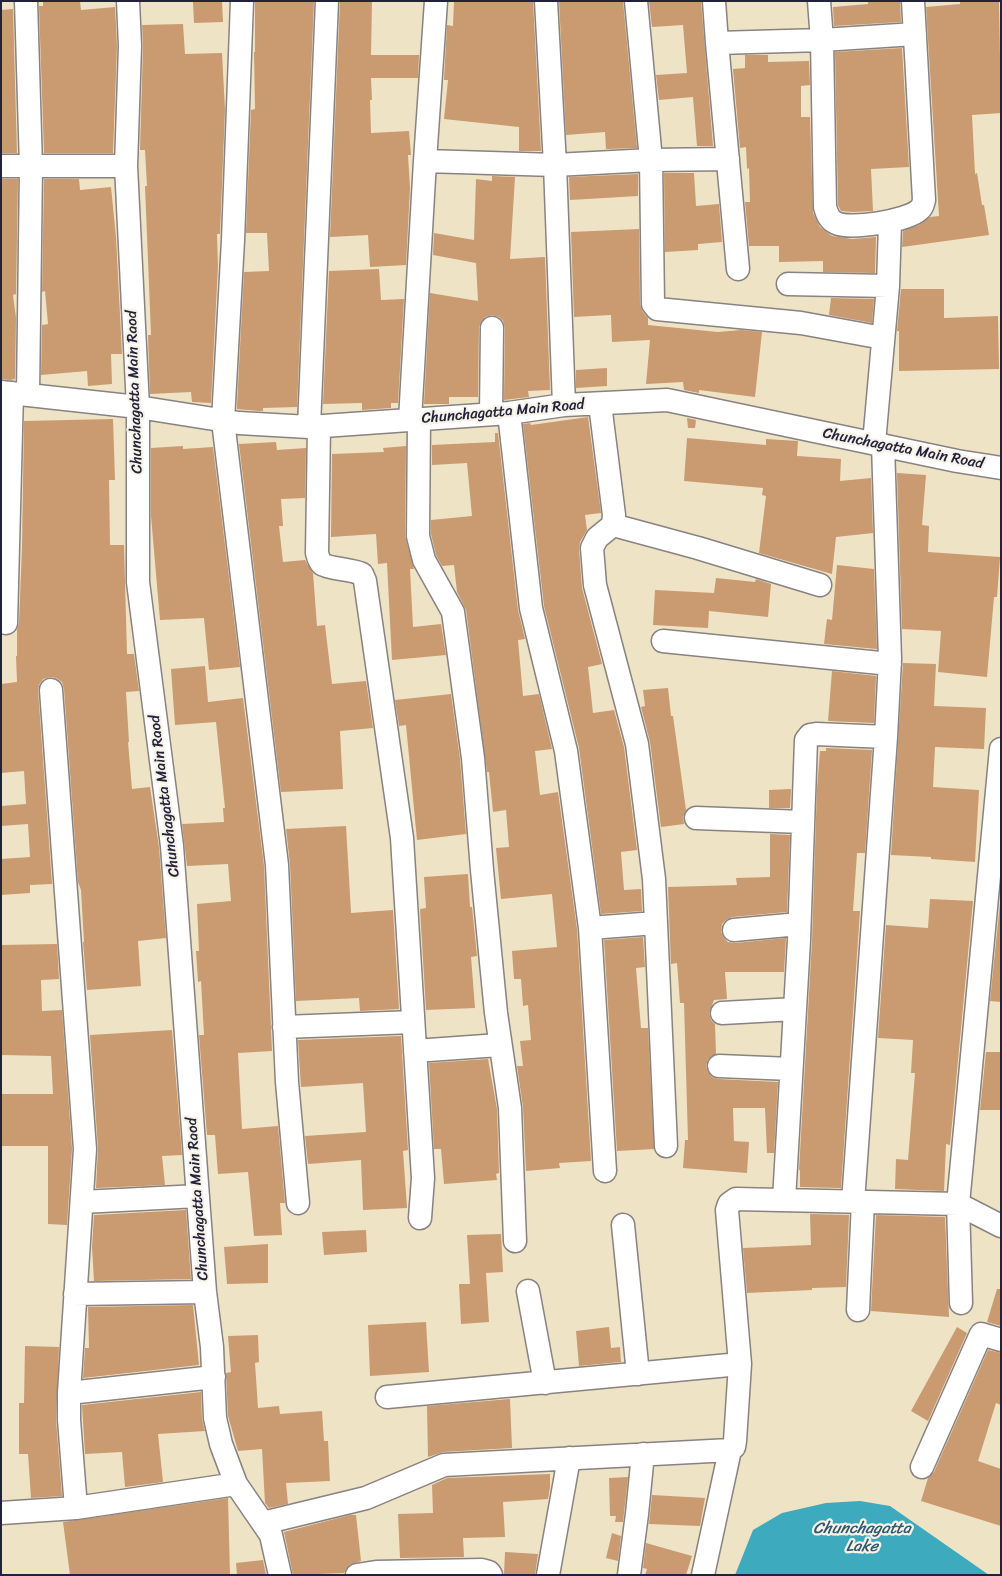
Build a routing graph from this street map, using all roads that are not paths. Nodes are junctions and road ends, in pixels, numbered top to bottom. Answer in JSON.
{"nodes":[{"id":1,"x":26,"y":1,"type":"edge"},
{"id":2,"x":128,"y":1,"type":"edge"},
{"id":3,"x":242,"y":1,"type":"edge"},
{"id":4,"x":327,"y":1,"type":"edge"},
{"id":5,"x":436,"y":1,"type":"edge"},
{"id":6,"x":546,"y":1,"type":"edge"},
{"id":7,"x":636,"y":1,"type":"edge"},
{"id":8,"x":714,"y":1,"type":"edge"},
{"id":9,"x":819,"y":1,"type":"edge"},
{"id":10,"x":913,"y":1,"type":"edge"},
{"id":11,"x":915,"y":34,"type":"junction"},
{"id":12,"x":822,"y":40,"type":"junction"},
{"id":13,"x":716,"y":44,"type":"junction"},
{"id":14,"x":728,"y":159,"type":"junction"},
{"id":15,"x":651,"y":160,"type":"junction"},
{"id":16,"x":425,"y":161,"type":"junction"},
{"id":17,"x":555,"y":165,"type":"junction"},
{"id":18,"x":1,"y":166,"type":"edge"},
{"id":19,"x":126,"y":166,"type":"junction"},
{"id":20,"x":31,"y":167,"type":"junction"},
{"id":21,"x":890,"y":223,"type":"junction"},
{"id":22,"x":738,"y":269,"type":"dead end"},
{"id":23,"x":788,"y":284,"type":"dead end"},
{"id":24,"x":888,"y":286,"type":"junction"},
{"id":25,"x":492,"y":328,"type":"dead end"},
{"id":26,"x":883,"y":338,"type":"junction"},
{"id":27,"x":14,"y":393,"type":"edge"},
{"id":28,"x":600,"y":404,"type":"junction"},
{"id":29,"x":564,"y":405,"type":"junction"},
{"id":30,"x":138,"y":407,"type":"junction"},
{"id":31,"x":500,"y":414,"type":"junction"},
{"id":32,"x":415,"y":420,"type":"junction"},
{"id":33,"x":223,"y":421,"type":"junction"},
{"id":34,"x":314,"y":426,"type":"junction"},
{"id":35,"x":878,"y":444,"type":"junction"},
{"id":36,"x":1001,"y":468,"type":"edge"},
{"id":37,"x":614,"y":525,"type":"junction"},
{"id":38,"x":820,"y":585,"type":"dead end"},
{"id":39,"x":6,"y":623,"type":"dead end"},
{"id":40,"x":663,"y":641,"type":"dead end"},
{"id":41,"x":890,"y":664,"type":"junction"},
{"id":42,"x":51,"y":690,"type":"dead end"},
{"id":43,"x":886,"y":737,"type":"junction"},
{"id":44,"x":1001,"y":749,"type":"edge"},
{"id":45,"x":696,"y":818,"type":"dead end"},
{"id":46,"x":803,"y":822,"type":"junction"},
{"id":47,"x":656,"y":923,"type":"junction"},
{"id":48,"x":800,"y":924,"type":"junction"},
{"id":49,"x":590,"y":928,"type":"junction"},
{"id":50,"x":734,"y":930,"type":"dead end"},
{"id":51,"x":795,"y":1008,"type":"junction"},
{"id":52,"x":722,"y":1013,"type":"dead end"},
{"id":53,"x":413,"y":1022,"type":"junction"},
{"id":54,"x":284,"y":1027,"type":"junction"},
{"id":55,"x":499,"y":1045,"type":"junction"},
{"id":56,"x":415,"y":1052,"type":"junction"},
{"id":57,"x":719,"y":1066,"type":"dead end"},
{"id":58,"x":791,"y":1069,"type":"junction"},
{"id":59,"x":666,"y":1146,"type":"dead end"},
{"id":60,"x":605,"y":1171,"type":"dead end"},
{"id":61,"x":198,"y":1196,"type":"junction"},
{"id":62,"x":784,"y":1200,"type":"junction"},
{"id":63,"x":82,"y":1202,"type":"junction"},
{"id":64,"x":858,"y":1202,"type":"junction"},
{"id":65,"x":298,"y":1203,"type":"dead end"},
{"id":66,"x":958,"y":1204,"type":"junction"},
{"id":67,"x":420,"y":1218,"type":"dead end"},
{"id":68,"x":623,"y":1225,"type":"dead end"},
{"id":69,"x":1001,"y":1226,"type":"edge"},
{"id":70,"x":515,"y":1241,"type":"dead end"},
{"id":71,"x":205,"y":1292,"type":"junction"},
{"id":72,"x":528,"y":1292,"type":"dead end"},
{"id":73,"x":75,"y":1294,"type":"junction"},
{"id":74,"x":961,"y":1303,"type":"dead end"},
{"id":75,"x":858,"y":1310,"type":"dead end"},
{"id":76,"x":1001,"y":1340,"type":"edge"},
{"id":77,"x":740,"y":1364,"type":"junction"},
{"id":78,"x":638,"y":1374,"type":"junction"},
{"id":79,"x":214,"y":1377,"type":"junction"},
{"id":80,"x":545,"y":1383,"type":"junction"},
{"id":81,"x":69,"y":1393,"type":"junction"},
{"id":82,"x":387,"y":1397,"type":"dead end"},
{"id":83,"x":730,"y":1450,"type":"junction"},
{"id":84,"x":643,"y":1454,"type":"junction"},
{"id":85,"x":569,"y":1458,"type":"junction"},
{"id":86,"x":922,"y":1467,"type":"dead end"},
{"id":87,"x":236,"y":1484,"type":"junction"},
{"id":88,"x":76,"y":1508,"type":"junction"},
{"id":89,"x":1,"y":1513,"type":"edge"},
{"id":90,"x":263,"y":1523,"type":"junction"},
{"id":91,"x":280,"y":1575,"type":"edge"},
{"id":92,"x":357,"y":1575,"type":"edge"},
{"id":93,"x":491,"y":1575,"type":"edge"},
{"id":94,"x":548,"y":1575,"type":"edge"},
{"id":95,"x":629,"y":1575,"type":"edge"},
{"id":96,"x":703,"y":1575,"type":"edge"}],
"edges":[{"from":1,"to":20,"type":"street"},
{"from":2,"to":19,"type":"street","name":"Chunchagatta Main Raod"},
{"from":3,"to":33,"type":"street"},
{"from":4,"to":34,"type":"street"},
{"from":5,"to":16,"type":"street"},
{"from":6,"to":17,"type":"street"},
{"from":7,"to":15,"type":"street"},
{"from":8,"to":13,"type":"street"},
{"from":9,"to":12,"type":"street"},
{"from":10,"to":11,"type":"street"},
{"from":11,"to":12,"type":"street"},
{"from":11,"to":21,"type":"street"},
{"from":12,"to":13,"type":"street"},
{"from":12,"to":21,"type":"street"},
{"from":13,"to":14,"type":"street"},
{"from":14,"to":15,"type":"street"},
{"from":14,"to":22,"type":"street"},
{"from":15,"to":17,"type":"street"},
{"from":15,"to":26,"type":"street"},
{"from":16,"to":17,"type":"street"},
{"from":16,"to":32,"type":"street"},
{"from":17,"to":29,"type":"street"},
{"from":18,"to":20,"type":"street"},
{"from":19,"to":20,"type":"street"},
{"from":19,"to":30,"type":"street","name":"Chunchagatta Main Raod"},
{"from":20,"to":27,"type":"street"},
{"from":21,"to":24,"type":"street"},
{"from":23,"to":24,"type":"street"},
{"from":24,"to":26,"type":"street"},
{"from":25,"to":31,"type":"street"},
{"from":26,"to":35,"type":"street"},
{"from":27,"to":30,"type":"street","name":"Chunchagatta Main Road"},
{"from":27,"to":39,"type":"street"},
{"from":28,"to":29,"type":"street","name":"Chunchagatta Main Road"},
{"from":28,"to":35,"type":"street","name":"Chunchagatta Main Road"},
{"from":28,"to":37,"type":"street"},
{"from":29,"to":31,"type":"street","name":"Chunchagatta Main Road"},
{"from":30,"to":33,"type":"street","name":"Chunchagatta Main Road"},
{"from":30,"to":61,"type":"street","name":"Chunchagatta Main Raod"},
{"from":31,"to":32,"type":"street","name":"Chunchagatta Main Road"},
{"from":31,"to":49,"type":"street"},
{"from":32,"to":34,"type":"street","name":"Chunchagatta Main Road"},
{"from":32,"to":55,"type":"street"},
{"from":33,"to":34,"type":"street","name":"Chunchagatta Main Road"},
{"from":33,"to":54,"type":"street"},
{"from":34,"to":53,"type":"street"},
{"from":35,"to":36,"type":"street","name":"Chunchagatta Main Road"},
{"from":35,"to":41,"type":"street"},
{"from":37,"to":38,"type":"street"},
{"from":37,"to":47,"type":"street"},
{"from":40,"to":41,"type":"street"},
{"from":41,"to":43,"type":"street"},
{"from":42,"to":63,"type":"street"},
{"from":43,"to":46,"type":"street"},
{"from":43,"to":64,"type":"street"},
{"from":44,"to":66,"type":"street"},
{"from":45,"to":46,"type":"street"},
{"from":46,"to":48,"type":"street"},
{"from":47,"to":49,"type":"street"},
{"from":47,"to":59,"type":"street"},
{"from":48,"to":50,"type":"street"},
{"from":48,"to":51,"type":"street"},
{"from":49,"to":60,"type":"street"},
{"from":51,"to":52,"type":"street"},
{"from":51,"to":58,"type":"street"},
{"from":53,"to":54,"type":"street"},
{"from":53,"to":56,"type":"street"},
{"from":54,"to":65,"type":"street"},
{"from":55,"to":56,"type":"street"},
{"from":55,"to":70,"type":"street"},
{"from":56,"to":67,"type":"street"},
{"from":57,"to":58,"type":"street"},
{"from":58,"to":62,"type":"street"},
{"from":61,"to":63,"type":"street"},
{"from":61,"to":71,"type":"street","name":"Chunchagatta Main Raod"},
{"from":62,"to":64,"type":"street"},
{"from":62,"to":77,"type":"street"},
{"from":63,"to":73,"type":"street"},
{"from":64,"to":66,"type":"street"},
{"from":64,"to":75,"type":"street"},
{"from":66,"to":69,"type":"street"},
{"from":66,"to":74,"type":"street"},
{"from":68,"to":78,"type":"street"},
{"from":71,"to":73,"type":"street"},
{"from":71,"to":79,"type":"street","name":"Chunchagatta Main Raod"},
{"from":72,"to":80,"type":"street"},
{"from":73,"to":81,"type":"street"},
{"from":76,"to":86,"type":"street"},
{"from":77,"to":78,"type":"street"},
{"from":77,"to":83,"type":"street"},
{"from":78,"to":80,"type":"street"},
{"from":79,"to":81,"type":"street"},
{"from":79,"to":87,"type":"street","name":"Chunchagatta Main Raod"},
{"from":80,"to":82,"type":"street"},
{"from":81,"to":88,"type":"street"},
{"from":83,"to":84,"type":"street"},
{"from":83,"to":96,"type":"street"},
{"from":84,"to":85,"type":"street"},
{"from":84,"to":95,"type":"street"},
{"from":85,"to":90,"type":"street"},
{"from":85,"to":94,"type":"street"},
{"from":87,"to":88,"type":"street"},
{"from":87,"to":90,"type":"street","name":"Chunchagatta Main Raod"},
{"from":88,"to":89,"type":"street"},
{"from":90,"to":91,"type":"street","name":"Chunchagatta Main Raod"},
{"from":92,"to":93,"type":"street"}]}
